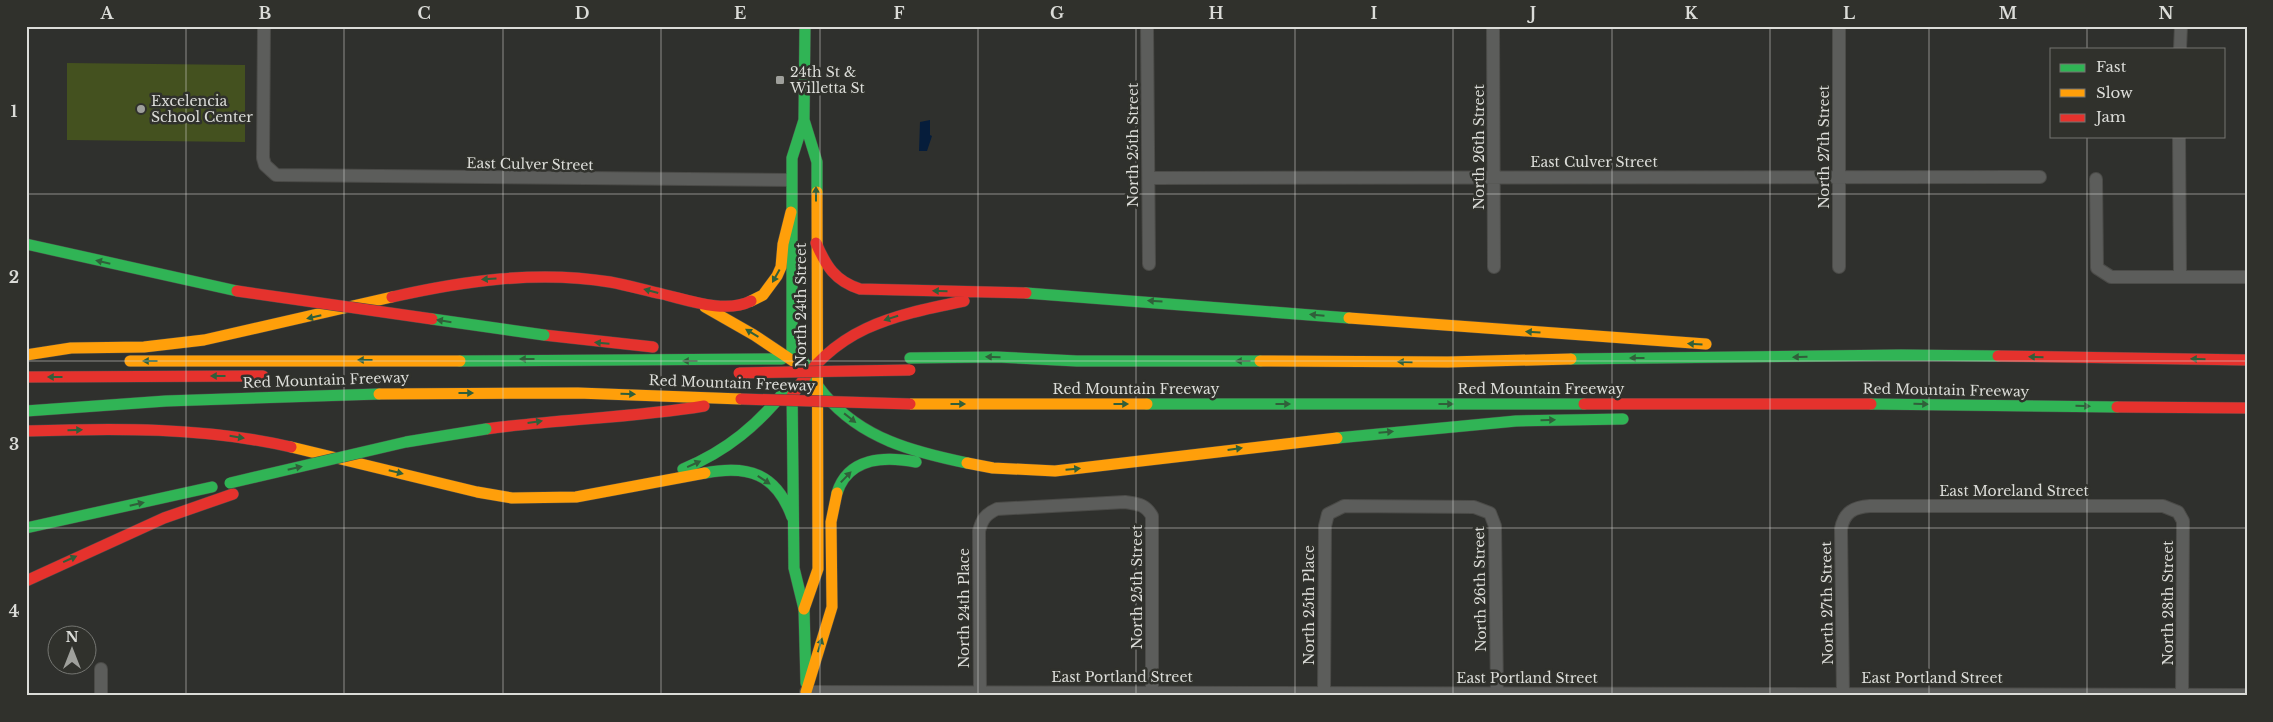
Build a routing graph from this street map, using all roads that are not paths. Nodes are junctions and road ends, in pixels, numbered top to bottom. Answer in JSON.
{"nodes":[{"id":1,"x":264,"y":26,"type":"edge"},
{"id":2,"x":805,"y":26,"type":"edge"},
{"id":3,"x":1147,"y":26,"type":"edge"},
{"id":4,"x":1493,"y":26,"type":"edge"},
{"id":5,"x":1839,"y":26,"type":"edge"},
{"id":6,"x":2180,"y":26,"type":"edge"},
{"id":7,"x":2180,"y":48,"type":"edge"},
{"id":8,"x":804,"y":120,"type":"junction"},
{"id":9,"x":2179,"y":138,"type":"edge"},
{"id":10,"x":1839,"y":176,"type":"junction"},
{"id":11,"x":1494,"y":177,"type":"junction"},
{"id":12,"x":2040,"y":177,"type":"dead end"},
{"id":13,"x":1149,"y":178,"type":"junction"},
{"id":14,"x":2096,"y":179,"type":"dead end"},
{"id":15,"x":791,"y":180,"type":"junction"},
{"id":16,"x":791,"y":212,"type":"junction"},
{"id":17,"x":816,"y":243,"type":"junction"},
{"id":18,"x":26,"y":244,"type":"edge"},
{"id":19,"x":1149,"y":264,"type":"dead end"},
{"id":20,"x":1494,"y":267,"type":"dead end"},
{"id":21,"x":1839,"y":267,"type":"dead end"},
{"id":22,"x":82,"y":269,"type":"dead end"},
{"id":23,"x":2180,"y":277,"type":"junction"},
{"id":24,"x":2247,"y":278,"type":"edge"},
{"id":25,"x":236,"y":291,"type":"junction"},
{"id":26,"x":1007,"y":293,"type":"junction"},
{"id":27,"x":698,"y":303,"type":"junction"},
{"id":28,"x":792,"y":338,"type":"junction"},
{"id":29,"x":816,"y":340,"type":"junction"},
{"id":30,"x":1718,"y":344,"type":"dead end"},
{"id":31,"x":1774,"y":344,"type":"dead end"},
{"id":32,"x":26,"y":355,"type":"edge"},
{"id":33,"x":1901,"y":355,"type":"junction"},
{"id":34,"x":841,"y":358,"type":"dead end"},
{"id":35,"x":905,"y":358,"type":"dead end"},
{"id":36,"x":26,"y":360,"type":"edge"},
{"id":37,"x":787,"y":360,"type":"junction"},
{"id":38,"x":816,"y":360,"type":"junction"},
{"id":39,"x":2247,"y":360,"type":"edge"},
{"id":40,"x":62,"y":361,"type":"dead end"},
{"id":41,"x":118,"y":361,"type":"dead end"},
{"id":42,"x":1077,"y":361,"type":"junction"},
{"id":43,"x":736,"y":364,"type":"junction"},
{"id":44,"x":804,"y":369,"type":"junction"},
{"id":45,"x":997,"y":369,"type":"dead end"},
{"id":46,"x":915,"y":370,"type":"dead end"},
{"id":47,"x":272,"y":376,"type":"dead end"},
{"id":48,"x":26,"y":377,"type":"edge"},
{"id":49,"x":792,"y":381,"type":"junction"},
{"id":50,"x":816,"y":383,"type":"junction"},
{"id":51,"x":26,"y":387,"type":"edge"},
{"id":52,"x":417,"y":393,"type":"junction"},
{"id":53,"x":816,"y":395,"type":"junction"},
{"id":54,"x":792,"y":396,"type":"junction"},
{"id":55,"x":741,"y":399,"type":"junction"},
{"id":56,"x":1872,"y":404,"type":"junction"},
{"id":57,"x":2247,"y":408,"type":"edge"},
{"id":58,"x":26,"y":411,"type":"edge"},
{"id":59,"x":1783,"y":416,"type":"dead end"},
{"id":60,"x":1638,"y":419,"type":"dead end"},
{"id":61,"x":26,"y":432,"type":"edge"},
{"id":62,"x":993,"y":468,"type":"junction"},
{"id":63,"x":632,"y":486,"type":"junction"},
{"id":64,"x":232,"y":489,"type":"junction"},
{"id":65,"x":1148,"y":508,"type":"joint"},
{"id":66,"x":1849,"y":511,"type":"joint"},
{"id":67,"x":2178,"y":512,"type":"joint"},
{"id":68,"x":1490,"y":513,"type":"joint"},
{"id":69,"x":792,"y":517,"type":"junction"},
{"id":70,"x":26,"y":528,"type":"edge"},
{"id":71,"x":26,"y":581,"type":"edge"},
{"id":72,"x":804,"y":609,"type":"junction"},
{"id":73,"x":101,"y":669,"type":"dead end"},
{"id":74,"x":806,"y":694,"type":"edge"},
{"id":75,"x":980,"y":694,"type":"edge"},
{"id":76,"x":1152,"y":694,"type":"edge"},
{"id":77,"x":1324,"y":694,"type":"edge"},
{"id":78,"x":1497,"y":694,"type":"edge"},
{"id":79,"x":1843,"y":694,"type":"edge"},
{"id":80,"x":2017,"y":695,"type":"edge"},
{"id":81,"x":2182,"y":695,"type":"edge"},
{"id":82,"x":2247,"y":695,"type":"edge"},
{"id":83,"x":100,"y":696,"type":"edge"}],
"edges":[{"from":1,"to":15,"type":"street","name":"East Culver Street"},
{"from":2,"to":8,"type":"main road","name":"North 24th Street"},
{"from":3,"to":13,"type":"street","name":"North 25th Street"},
{"from":4,"to":11,"type":"street","name":"North 26th Street"},
{"from":5,"to":10,"type":"street","name":"North 27th Street"},
{"from":6,"to":7,"type":"street"},
{"from":8,"to":15,"type":"main road","name":"North 24th Street"},
{"from":17,"to":8,"type":"main road","name":"North 24th Street","one_way":true},
{"from":9,"to":23,"type":"street"},
{"from":10,"to":11,"type":"street","name":"East Culver Street"},
{"from":10,"to":12,"type":"street","name":"East Culver Street"},
{"from":10,"to":21,"type":"street","name":"North 27th Street"},
{"from":11,"to":13,"type":"street","name":"East Culver Street"},
{"from":11,"to":20,"type":"street","name":"North 26th Street"},
{"from":13,"to":19,"type":"street","name":"North 25th Street"},
{"from":14,"to":23,"type":"street"},
{"from":15,"to":16,"type":"main road","name":"North 24th Street"},
{"from":16,"to":27,"type":"main road","one_way":true},
{"from":16,"to":28,"type":"main road","name":"North 24th Street"},
{"from":26,"to":17,"type":"main road","one_way":true},
{"from":17,"to":29,"type":"main road","name":"North 24th Street"},
{"from":25,"to":18,"type":"main road","one_way":true},
{"from":22,"to":25,"type":"main road"},
{"from":23,"to":24,"type":"street"},
{"from":43,"to":25,"type":"main road","one_way":true,"bridge":true},
{"from":30,"to":26,"type":"main road","one_way":true},
{"from":26,"to":38,"type":"main road","one_way":true},
{"from":27,"to":32,"type":"main road","one_way":true},
{"from":37,"to":27,"type":"main road","one_way":true},
{"from":28,"to":37,"type":"main road","name":"North 24th Street"},
{"from":28,"to":44,"type":"main road"},
{"from":29,"to":38,"type":"main road","name":"North 24th Street"},
{"from":29,"to":44,"type":"main road"},
{"from":31,"to":33,"type":"main road"},
{"from":39,"to":33,"type":"main road","name":"Red Mountain Freeway","one_way":true},
{"from":33,"to":42,"type":"main road","name":"Red Mountain Freeway","one_way":true},
{"from":34,"to":37,"type":"main road","name":"Red Mountain Freeway"},
{"from":42,"to":35,"type":"main road","name":"Red Mountain Freeway","one_way":true},
{"from":36,"to":40,"type":"main road"},
{"from":37,"to":43,"type":"main road","name":"Red Mountain Freeway"},
{"from":37,"to":44,"type":"main road"},
{"from":37,"to":49,"type":"main road","name":"North 24th Street"},
{"from":38,"to":44,"type":"main road"},
{"from":38,"to":50,"type":"main road","name":"North 24th Street"},
{"from":43,"to":41,"type":"main road","name":"Red Mountain Freeway","one_way":true},
{"from":42,"to":45,"type":"main road"},
{"from":43,"to":46,"type":"main road","bridge":true},
{"from":44,"to":49,"type":"main road"},
{"from":44,"to":50,"type":"main road"},
{"from":44,"to":53,"type":"main road"},
{"from":44,"to":54,"type":"main road"},
{"from":47,"to":48,"type":"main road","one_way":true},
{"from":49,"to":54,"type":"main road","name":"North 24th Street"},
{"from":63,"to":49,"type":"main road","one_way":true},
{"from":50,"to":53,"type":"main road","name":"North 24th Street"},
{"from":50,"to":62,"type":"main road","one_way":true},
{"from":51,"to":52,"type":"main road"},
{"from":52,"to":55,"type":"main road","name":"Red Mountain Freeway","one_way":true},
{"from":52,"to":58,"type":"main road","name":"Red Mountain Freeway"},
{"from":53,"to":72,"type":"main road","name":"North 24th Street"},
{"from":54,"to":69,"type":"main road","name":"North 24th Street"},
{"from":55,"to":56,"type":"main road","name":"Red Mountain Freeway","one_way":true,"bridge":true},
{"from":64,"to":55,"type":"main road","one_way":true,"bridge":true},
{"from":56,"to":57,"type":"main road","name":"Red Mountain Freeway","one_way":true},
{"from":56,"to":59,"type":"main road"},
{"from":62,"to":60,"type":"main road","one_way":true},
{"from":61,"to":63,"type":"main road","one_way":true},
{"from":74,"to":62,"type":"main road","one_way":true},
{"from":63,"to":69,"type":"main road","one_way":true},
{"from":70,"to":64,"type":"main road","one_way":true},
{"from":71,"to":64,"type":"main road","one_way":true},
{"from":65,"to":75,"type":"street","name":"North 24th Place"},
{"from":65,"to":76,"type":"street","name":"North 25th Street"},
{"from":66,"to":67,"type":"street","name":"East Moreland Street"},
{"from":66,"to":79,"type":"street","name":"North 27th Street"},
{"from":67,"to":81,"type":"street","name":"North 28th Street"},
{"from":68,"to":77,"type":"street","name":"North 25th Place"},
{"from":68,"to":78,"type":"street","name":"North 26th Street"},
{"from":69,"to":72,"type":"main road","name":"North 24th Street"},
{"from":72,"to":74,"type":"main road","name":"North 24th Street"},
{"from":73,"to":83,"type":"street"},
{"from":74,"to":75,"type":"street","name":"East Portland Street"},
{"from":75,"to":76,"type":"street","name":"East Portland Street"},
{"from":76,"to":77,"type":"street","name":"East Portland Street"},
{"from":77,"to":78,"type":"street","name":"East Portland Street"},
{"from":78,"to":79,"type":"street","name":"East Portland Street"},
{"from":79,"to":80,"type":"street","name":"East Portland Street"},
{"from":80,"to":81,"type":"street","name":"East Portland Street"},
{"from":81,"to":82,"type":"street","name":"East Portland Street"}]}
